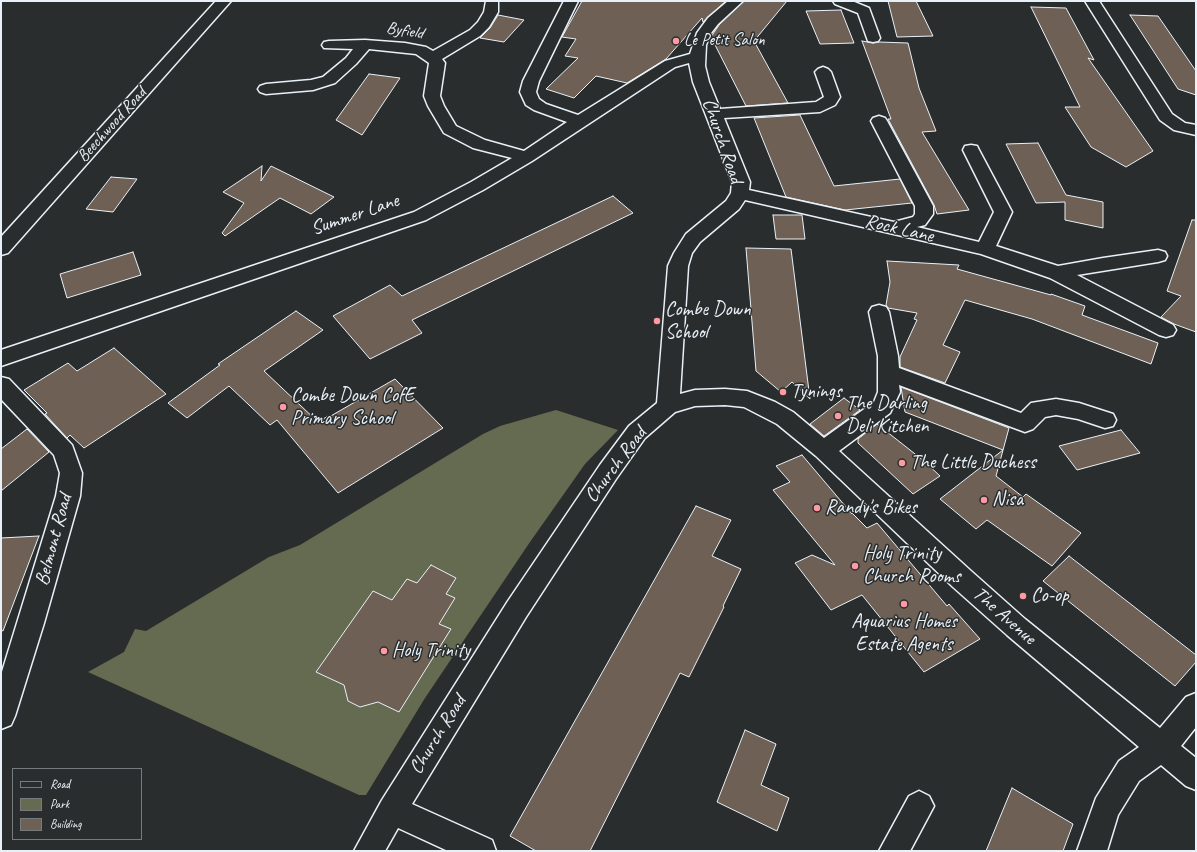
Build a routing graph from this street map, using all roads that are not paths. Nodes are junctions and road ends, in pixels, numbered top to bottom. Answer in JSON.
{"nodes":[{"id":1,"x":224,"y":1,"type":"edge"},
{"id":2,"x":571,"y":1,"type":"edge"},
{"id":3,"x":736,"y":1,"type":"edge"},
{"id":4,"x":840,"y":1,"type":"edge"},
{"id":5,"x":1092,"y":1,"type":"edge"},
{"id":6,"x":492,"y":2,"type":"dead end"},
{"id":7,"x":873,"y":38,"type":"dead end"},
{"id":8,"x":365,"y":44,"type":"junction"},
{"id":9,"x":329,"y":45,"type":"dead end"},
{"id":10,"x":697,"y":57,"type":"junction"},
{"id":11,"x":433,"y":58,"type":"junction"},
{"id":12,"x":823,"y":72,"type":"dead end"},
{"id":13,"x":266,"y":89,"type":"dead end"},
{"id":14,"x":713,"y":114,"type":"junction"},
{"id":15,"x":580,"y":121,"type":"junction"},
{"id":16,"x":879,"y":121,"type":"dead end"},
{"id":17,"x":1196,"y":130,"type":"edge"},
{"id":18,"x":971,"y":150,"type":"dead end"},
{"id":19,"x":526,"y":157,"type":"junction"},
{"id":20,"x":740,"y":193,"type":"junction"},
{"id":21,"x":894,"y":228,"type":"junction"},
{"id":22,"x":1,"y":249,"type":"edge"},
{"id":23,"x":985,"y":249,"type":"junction"},
{"id":24,"x":1158,"y":256,"type":"dead end"},
{"id":25,"x":1057,"y":273,"type":"junction"},
{"id":26,"x":879,"y":312,"type":"dead end"},
{"id":27,"x":1166,"y":330,"type":"dead end"},
{"id":28,"x":1,"y":358,"type":"edge"},
{"id":29,"x":889,"y":373,"type":"junction"},
{"id":30,"x":1,"y":385,"type":"edge"},
{"id":31,"x":668,"y":406,"type":"junction"},
{"id":32,"x":1105,"y":420,"type":"dead end"},
{"id":33,"x":824,"y":450,"type":"junction"},
{"id":34,"x":1196,"y":706,"type":"edge"},
{"id":35,"x":1,"y":716,"type":"edge"},
{"id":36,"x":1162,"y":747,"type":"junction"},
{"id":37,"x":1196,"y":776,"type":"edge"},
{"id":38,"x":918,"y":806,"type":"dead end"},
{"id":39,"x":392,"y":810,"type":"junction"},
{"id":40,"x":368,"y":851,"type":"edge"},
{"id":41,"x":481,"y":851,"type":"edge"},
{"id":42,"x":894,"y":851,"type":"edge"},
{"id":43,"x":1092,"y":851,"type":"edge"}],
"edges":[{"from":1,"to":22,"type":"street","name":"Beechwood Road"},
{"from":2,"to":15,"type":"street"},
{"from":3,"to":10,"type":"street","name":"Church Road"},
{"from":4,"to":7,"type":"street"},
{"from":5,"to":17,"type":"street"},
{"from":6,"to":11,"type":"street"},
{"from":8,"to":9,"type":"street","name":"Byfield"},
{"from":8,"to":11,"type":"street","name":"Byfield"},
{"from":8,"to":13,"type":"street"},
{"from":10,"to":14,"type":"street","name":"Church Road"},
{"from":10,"to":15,"type":"street","name":"Summer Lane"},
{"from":11,"to":19,"type":"street","name":"Byfield"},
{"from":12,"to":14,"type":"street"},
{"from":14,"to":20,"type":"street","name":"Church Road"},
{"from":15,"to":19,"type":"street","name":"Summer Lane"},
{"from":16,"to":21,"type":"street"},
{"from":18,"to":23,"type":"street"},
{"from":19,"to":28,"type":"street","name":"Summer Lane"},
{"from":20,"to":21,"type":"street","name":"Rock Lane"},
{"from":20,"to":31,"type":"street","name":"Church Road"},
{"from":21,"to":23,"type":"street","name":"Rock Lane"},
{"from":23,"to":25,"type":"street","name":"Rock Lane"},
{"from":24,"to":25,"type":"street","name":"Rock Lane"},
{"from":25,"to":27,"type":"street","name":"Rock Lane"},
{"from":26,"to":29,"type":"street"},
{"from":29,"to":32,"type":"street"},
{"from":29,"to":33,"type":"street"},
{"from":30,"to":35,"type":"street","name":"Belmont Road"},
{"from":31,"to":33,"type":"street","name":"The Avenue"},
{"from":31,"to":39,"type":"street","name":"Church Road"},
{"from":33,"to":36,"type":"street","name":"The Avenue"},
{"from":34,"to":36,"type":"street"},
{"from":36,"to":37,"type":"street","name":"The Avenue"},
{"from":36,"to":43,"type":"street"},
{"from":38,"to":42,"type":"street"},
{"from":39,"to":40,"type":"street","name":"Church Road"},
{"from":39,"to":41,"type":"street"}]}
